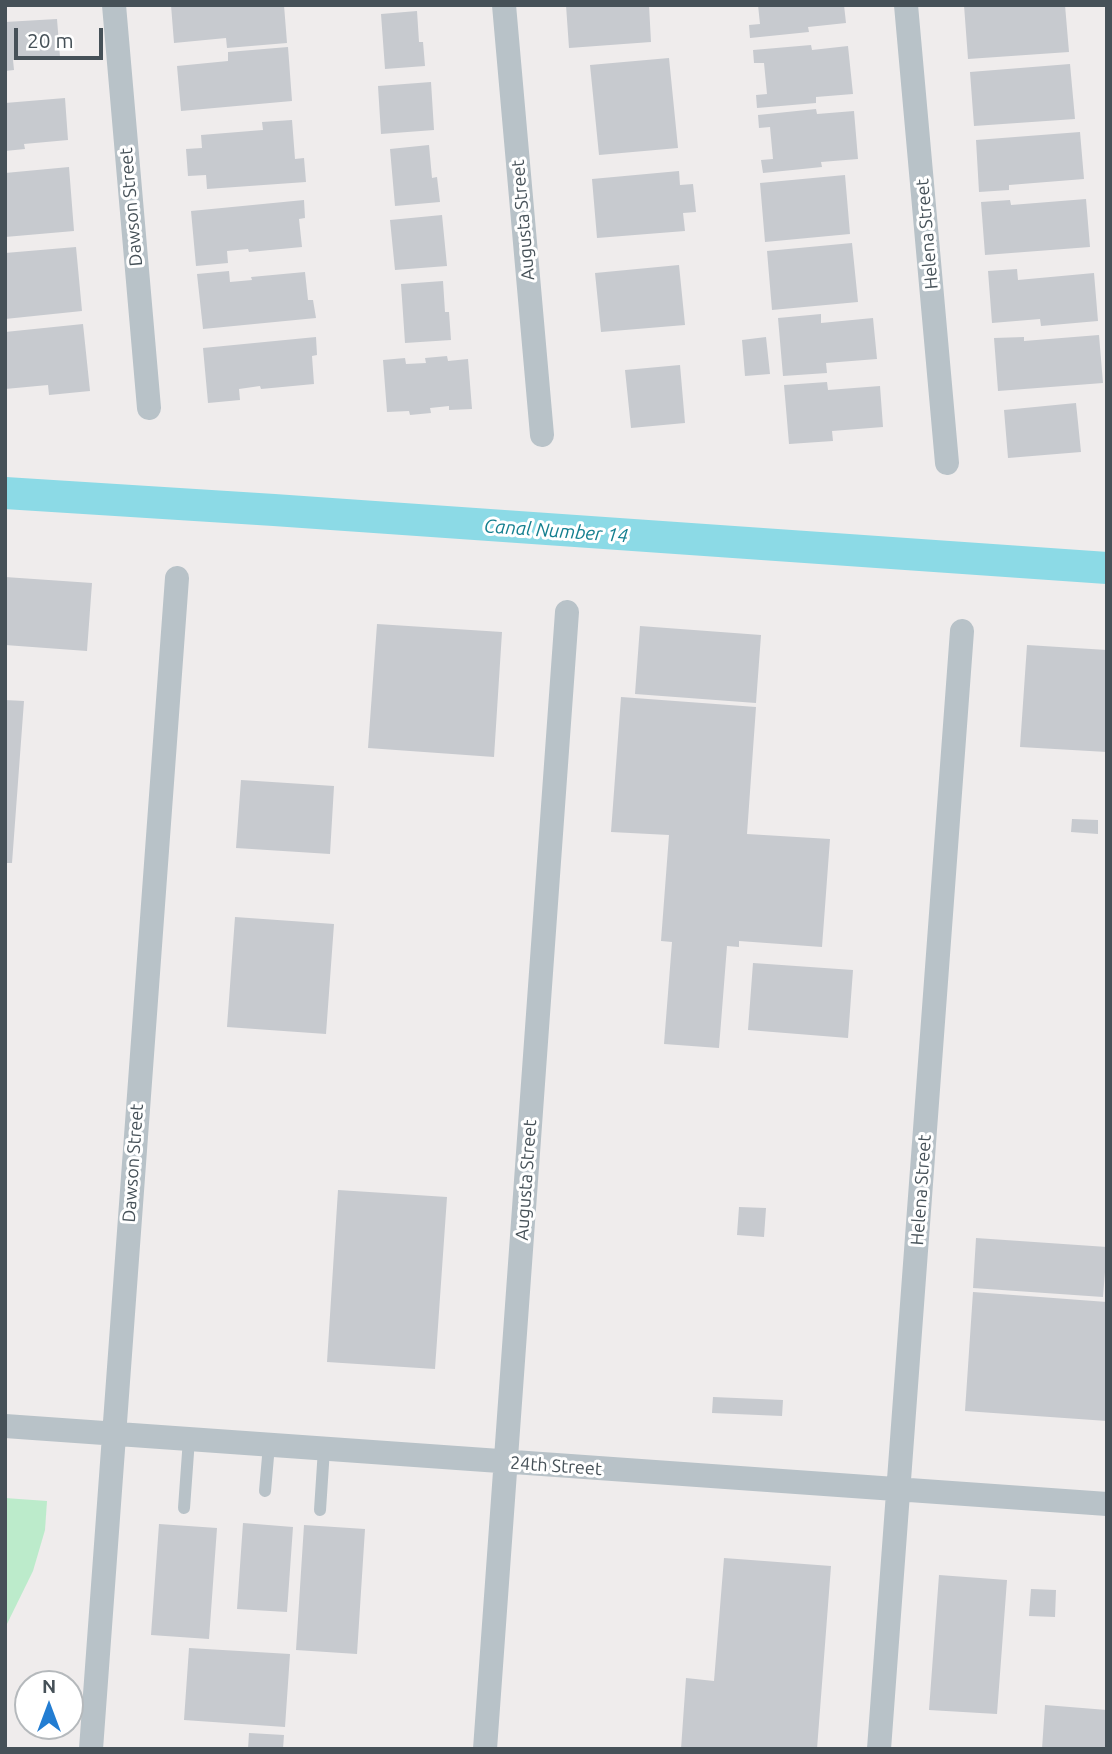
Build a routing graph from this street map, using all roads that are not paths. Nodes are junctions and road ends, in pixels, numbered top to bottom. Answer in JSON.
{"nodes":[{"id":1,"x":114,"y":5,"type":"edge"},
{"id":2,"x":504,"y":5,"type":"edge"},
{"id":3,"x":906,"y":5,"type":"edge"},
{"id":4,"x":149,"y":408,"type":"dead end"},
{"id":5,"x":542,"y":435,"type":"dead end"},
{"id":6,"x":947,"y":463,"type":"dead end"},
{"id":7,"x":177,"y":578,"type":"dead end"},
{"id":8,"x":567,"y":612,"type":"dead end"},
{"id":9,"x":962,"y":631,"type":"dead end"},
{"id":10,"x":5,"y":1426,"type":"edge"},
{"id":11,"x":113,"y":1434,"type":"junction"},
{"id":12,"x":189,"y":1440,"type":"junction"},
{"id":13,"x":269,"y":1445,"type":"junction"},
{"id":14,"x":324,"y":1449,"type":"junction"},
{"id":15,"x":506,"y":1463,"type":"junction"},
{"id":16,"x":899,"y":1489,"type":"junction"},
{"id":17,"x":265,"y":1491,"type":"dead end"},
{"id":18,"x":1107,"y":1504,"type":"edge"},
{"id":19,"x":184,"y":1507,"type":"dead end"},
{"id":20,"x":320,"y":1510,"type":"dead end"},
{"id":21,"x":91,"y":1749,"type":"edge"},
{"id":22,"x":485,"y":1749,"type":"edge"},
{"id":23,"x":879,"y":1749,"type":"edge"}],
"edges":[{"from":1,"to":4,"type":"street","name":"Dawson Street"},
{"from":2,"to":5,"type":"street","name":"Augusta Street"},
{"from":3,"to":6,"type":"street","name":"Helena Street"},
{"from":7,"to":11,"type":"street","name":"Dawson Street"},
{"from":8,"to":15,"type":"street","name":"Augusta Street"},
{"from":9,"to":16,"type":"street","name":"Helena Street"},
{"from":10,"to":11,"type":"street","name":"24th Street"},
{"from":11,"to":12,"type":"street","name":"24th Street"},
{"from":11,"to":21,"type":"street","name":"Dawson Street"},
{"from":12,"to":13,"type":"street","name":"24th Street"},
{"from":12,"to":19,"type":"lane"},
{"from":13,"to":14,"type":"street","name":"24th Street"},
{"from":13,"to":17,"type":"lane"},
{"from":14,"to":15,"type":"street","name":"24th Street"},
{"from":14,"to":20,"type":"lane"},
{"from":15,"to":16,"type":"street","name":"24th Street"},
{"from":15,"to":22,"type":"street","name":"Augusta Street"},
{"from":16,"to":18,"type":"street","name":"24th Street"},
{"from":16,"to":23,"type":"street","name":"Helena Street"}]}
